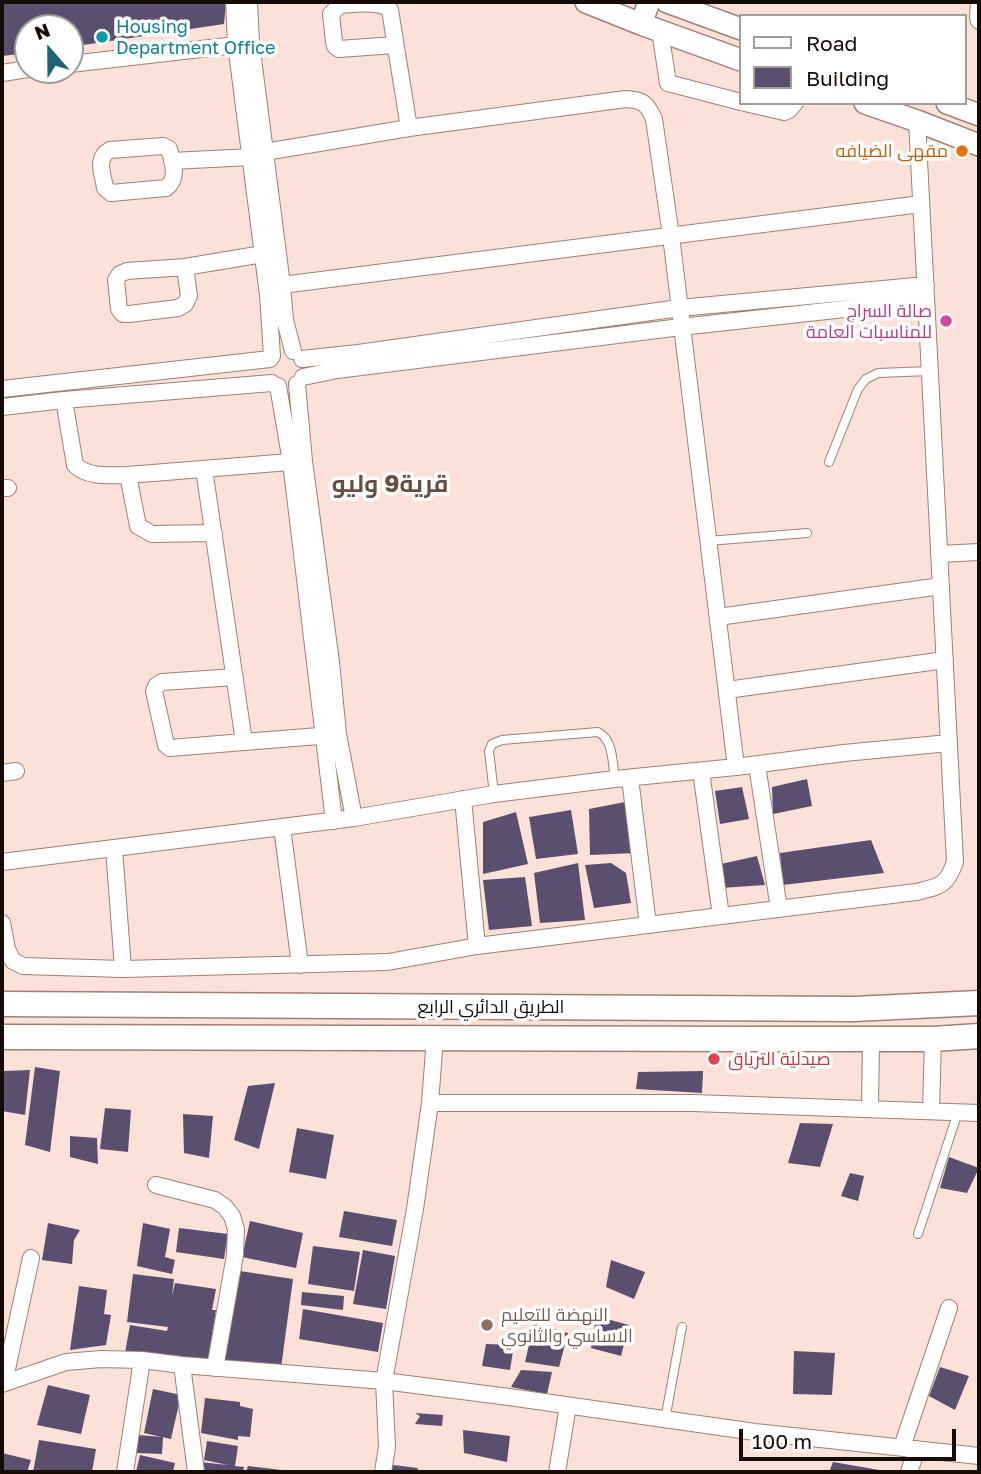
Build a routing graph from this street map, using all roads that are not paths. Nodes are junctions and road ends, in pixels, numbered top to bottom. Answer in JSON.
{"nodes":[{"id":1,"x":234,"y":2,"type":"edge"},
{"id":2,"x":248,"y":2,"type":"edge"},
{"id":3,"x":586,"y":2,"type":"edge"},
{"id":4,"x":649,"y":2,"type":"edge"},
{"id":5,"x":667,"y":2,"type":"edge"},
{"id":6,"x":979,"y":2,"type":"edge"},
{"id":7,"x":979,"y":21,"type":"edge"},
{"id":8,"x":651,"y":27,"type":"junction"},
{"id":9,"x":740,"y":29,"type":"edge"},
{"id":10,"x":243,"y":44,"type":"junction"},
{"id":11,"x":395,"y":45,"type":"dead end"},
{"id":12,"x":740,"y":60,"type":"edge"},
{"id":13,"x":84,"y":62,"type":"edge"},
{"id":14,"x":658,"y":95,"type":"junction"},
{"id":15,"x":740,"y":103,"type":"edge"},
{"id":16,"x":752,"y":105,"type":"edge"},
{"id":17,"x":793,"y":105,"type":"edge"},
{"id":18,"x":870,"y":105,"type":"edge"},
{"id":19,"x":952,"y":105,"type":"edge"},
{"id":20,"x":979,"y":115,"type":"edge"},
{"id":21,"x":917,"y":121,"type":"junction"},
{"id":22,"x":409,"y":128,"type":"junction"},
{"id":23,"x":979,"y":145,"type":"edge"},
{"id":24,"x":258,"y":154,"type":"junction"},
{"id":25,"x":172,"y":161,"type":"junction"},
{"id":26,"x":921,"y":205,"type":"junction"},
{"id":27,"x":671,"y":236,"type":"junction"},
{"id":28,"x":262,"y":254,"type":"junction"},
{"id":29,"x":185,"y":267,"type":"junction"},
{"id":30,"x":282,"y":285,"type":"junction"},
{"id":31,"x":926,"y":292,"type":"junction"},
{"id":32,"x":678,"y":309,"type":"junction"},
{"id":33,"x":681,"y":327,"type":"junction"},
{"id":34,"x":298,"y":355,"type":"junction"},
{"id":35,"x":271,"y":357,"type":"junction"},
{"id":36,"x":930,"y":371,"type":"junction"},
{"id":37,"x":300,"y":381,"type":"junction"},
{"id":38,"x":275,"y":384,"type":"junction"},
{"id":39,"x":2,"y":389,"type":"edge"},
{"id":40,"x":64,"y":400,"type":"junction"},
{"id":41,"x":2,"y":407,"type":"edge"},
{"id":42,"x":298,"y":461,"type":"junction"},
{"id":43,"x":829,"y":463,"type":"dead end"},
{"id":44,"x":205,"y":469,"type":"junction"},
{"id":45,"x":128,"y":475,"type":"junction"},
{"id":46,"x":214,"y":533,"type":"junction"},
{"id":47,"x":807,"y":533,"type":"dead end"},
{"id":48,"x":708,"y":541,"type":"junction"},
{"id":49,"x":979,"y":552,"type":"edge"},
{"id":50,"x":939,"y":554,"type":"junction"},
{"id":51,"x":941,"y":586,"type":"junction"},
{"id":52,"x":718,"y":617,"type":"junction"},
{"id":53,"x":945,"y":660,"type":"junction"},
{"id":54,"x":235,"y":677,"type":"junction"},
{"id":55,"x":727,"y":690,"type":"junction"},
{"id":56,"x":331,"y":735,"type":"junction"},
{"id":57,"x":244,"y":742,"type":"junction"},
{"id":58,"x":949,"y":743,"type":"junction"},
{"id":59,"x":757,"y":765,"type":"junction"},
{"id":60,"x":736,"y":767,"type":"junction"},
{"id":61,"x":701,"y":771,"type":"junction"},
{"id":62,"x":623,"y":778,"type":"junction"},
{"id":63,"x":494,"y":794,"type":"junction"},
{"id":64,"x":463,"y":799,"type":"junction"},
{"id":65,"x":354,"y":818,"type":"junction"},
{"id":66,"x":334,"y":821,"type":"junction"},
{"id":67,"x":282,"y":827,"type":"junction"},
{"id":68,"x":114,"y":848,"type":"junction"},
{"id":69,"x":2,"y":862,"type":"edge"},
{"id":70,"x":779,"y":909,"type":"junction"},
{"id":71,"x":721,"y":916,"type":"junction"},
{"id":72,"x":2,"y":923,"type":"edge"},
{"id":73,"x":648,"y":925,"type":"junction"},
{"id":74,"x":477,"y":946,"type":"junction"},
{"id":75,"x":300,"y":965,"type":"junction"},
{"id":76,"x":123,"y":969,"type":"junction"},
{"id":77,"x":979,"y":1003,"type":"edge"},
{"id":78,"x":2,"y":1004,"type":"edge"},
{"id":79,"x":979,"y":1036,"type":"edge"},
{"id":80,"x":2,"y":1037,"type":"edge"},
{"id":81,"x":435,"y":1038,"type":"junction"},
{"id":82,"x":871,"y":1039,"type":"junction"},
{"id":83,"x":933,"y":1039,"type":"junction"},
{"id":84,"x":430,"y":1103,"type":"junction"},
{"id":85,"x":870,"y":1109,"type":"junction"},
{"id":86,"x":931,"y":1111,"type":"junction"},
{"id":87,"x":958,"y":1112,"type":"junction"},
{"id":88,"x":979,"y":1113,"type":"edge"},
{"id":89,"x":156,"y":1185,"type":"dead end"},
{"id":90,"x":918,"y":1234,"type":"dead end"},
{"id":91,"x":31,"y":1258,"type":"dead end"},
{"id":92,"x":949,"y":1308,"type":"dead end"},
{"id":93,"x":682,"y":1327,"type":"dead end"},
{"id":94,"x":142,"y":1360,"type":"junction"},
{"id":95,"x":182,"y":1365,"type":"junction"},
{"id":96,"x":215,"y":1368,"type":"junction"},
{"id":97,"x":384,"y":1381,"type":"junction"},
{"id":98,"x":3,"y":1384,"type":"edge"},
{"id":99,"x":568,"y":1406,"type":"junction"},
{"id":100,"x":665,"y":1420,"type":"junction"},
{"id":101,"x":909,"y":1448,"type":"junction"},
{"id":102,"x":979,"y":1456,"type":"edge"},
{"id":103,"x":125,"y":1472,"type":"edge"},
{"id":104,"x":196,"y":1472,"type":"edge"},
{"id":105,"x":383,"y":1472,"type":"edge"},
{"id":106,"x":557,"y":1472,"type":"edge"},
{"id":107,"x":909,"y":1472,"type":"edge"}],
"edges":[{"from":1,"to":10,"type":"street"},
{"from":2,"to":10,"type":"street"},
{"from":3,"to":8,"type":"street"},
{"from":4,"to":8,"type":"street"},
{"from":5,"to":9,"type":"street"},
{"from":6,"to":7,"type":"street"},
{"from":8,"to":12,"type":"street"},
{"from":8,"to":14,"type":"street"},
{"from":10,"to":13,"type":"street"},
{"from":10,"to":24,"type":"street"},
{"from":11,"to":22,"type":"street"},
{"from":14,"to":15,"type":"street"},
{"from":14,"to":22,"type":"street"},
{"from":14,"to":27,"type":"street"},
{"from":16,"to":17,"type":"street"},
{"from":18,"to":21,"type":"street"},
{"from":19,"to":20,"type":"street"},
{"from":21,"to":23,"type":"street"},
{"from":21,"to":26,"type":"street"},
{"from":22,"to":24,"type":"street"},
{"from":24,"to":25,"type":"street"},
{"from":24,"to":28,"type":"street"},
{"from":24,"to":30,"type":"street"},
{"from":25,"to":25,"type":"street"},
{"from":26,"to":27,"type":"street"},
{"from":26,"to":31,"type":"street"},
{"from":27,"to":30,"type":"street"},
{"from":27,"to":32,"type":"street"},
{"from":28,"to":29,"type":"street"},
{"from":28,"to":35,"type":"street"},
{"from":29,"to":29,"type":"street"},
{"from":30,"to":34,"type":"street"},
{"from":31,"to":32,"type":"street"},
{"from":31,"to":33,"type":"street"},
{"from":31,"to":36,"type":"street"},
{"from":32,"to":33,"type":"street"},
{"from":32,"to":34,"type":"street"},
{"from":33,"to":37,"type":"street"},
{"from":33,"to":48,"type":"street"},
{"from":34,"to":35,"type":"street"},
{"from":34,"to":37,"type":"street"},
{"from":35,"to":38,"type":"street"},
{"from":35,"to":39,"type":"street"},
{"from":36,"to":43,"type":"lane"},
{"from":36,"to":50,"type":"street"},
{"from":37,"to":38,"type":"street"},
{"from":37,"to":42,"type":"street"},
{"from":38,"to":40,"type":"street"},
{"from":38,"to":42,"type":"street"},
{"from":40,"to":41,"type":"street"},
{"from":40,"to":45,"type":"street"},
{"from":42,"to":44,"type":"street"},
{"from":42,"to":56,"type":"street"},
{"from":44,"to":45,"type":"street"},
{"from":44,"to":46,"type":"street"},
{"from":45,"to":46,"type":"street"},
{"from":46,"to":54,"type":"street"},
{"from":47,"to":48,"type":"lane"},
{"from":48,"to":52,"type":"street"},
{"from":49,"to":50,"type":"street"},
{"from":50,"to":51,"type":"street"},
{"from":51,"to":52,"type":"street"},
{"from":51,"to":53,"type":"street"},
{"from":52,"to":55,"type":"street"},
{"from":53,"to":55,"type":"street"},
{"from":53,"to":58,"type":"street"},
{"from":54,"to":57,"type":"street"},
{"from":54,"to":57,"type":"street"},
{"from":55,"to":60,"type":"street"},
{"from":56,"to":57,"type":"street"},
{"from":56,"to":65,"type":"street"},
{"from":56,"to":66,"type":"street"},
{"from":58,"to":59,"type":"street"},
{"from":58,"to":70,"type":"street"},
{"from":59,"to":60,"type":"street"},
{"from":59,"to":70,"type":"street"},
{"from":60,"to":61,"type":"street"},
{"from":61,"to":62,"type":"street"},
{"from":61,"to":71,"type":"street"},
{"from":62,"to":63,"type":"street"},
{"from":62,"to":63,"type":"lane"},
{"from":62,"to":73,"type":"street"},
{"from":63,"to":64,"type":"street"},
{"from":64,"to":65,"type":"street"},
{"from":64,"to":74,"type":"street"},
{"from":65,"to":66,"type":"street"},
{"from":66,"to":67,"type":"street"},
{"from":67,"to":68,"type":"street"},
{"from":67,"to":75,"type":"street"},
{"from":68,"to":69,"type":"street"},
{"from":68,"to":76,"type":"street"},
{"from":70,"to":71,"type":"street"},
{"from":71,"to":73,"type":"street"},
{"from":72,"to":76,"type":"street"},
{"from":73,"to":74,"type":"street"},
{"from":74,"to":75,"type":"street"},
{"from":75,"to":76,"type":"street"},
{"from":77,"to":78,"type":"main road","name":"الطريق الدائري الرابع"},
{"from":79,"to":83,"type":"main road","name":"الطريق الدائري الرابع"},
{"from":80,"to":81,"type":"main road","name":"الطريق الدائري الرابع"},
{"from":81,"to":82,"type":"main road","name":"الطريق الدائري الرابع"},
{"from":81,"to":84,"type":"street"},
{"from":82,"to":83,"type":"main road","name":"الطريق الدائري الرابع"},
{"from":82,"to":85,"type":"street"},
{"from":83,"to":86,"type":"street"},
{"from":84,"to":85,"type":"street"},
{"from":84,"to":97,"type":"street"},
{"from":85,"to":86,"type":"street"},
{"from":86,"to":87,"type":"street"},
{"from":87,"to":88,"type":"street"},
{"from":87,"to":90,"type":"lane"},
{"from":89,"to":96,"type":"street"},
{"from":91,"to":98,"type":"street"},
{"from":92,"to":101,"type":"street"},
{"from":93,"to":100,"type":"lane"},
{"from":94,"to":95,"type":"street"},
{"from":94,"to":98,"type":"street"},
{"from":94,"to":103,"type":"street"},
{"from":95,"to":96,"type":"street"},
{"from":95,"to":104,"type":"street"},
{"from":96,"to":97,"type":"street"},
{"from":97,"to":99,"type":"street"},
{"from":97,"to":105,"type":"street"},
{"from":99,"to":100,"type":"street"},
{"from":99,"to":106,"type":"street"},
{"from":100,"to":101,"type":"street"},
{"from":101,"to":102,"type":"street"},
{"from":101,"to":107,"type":"street"}]}
